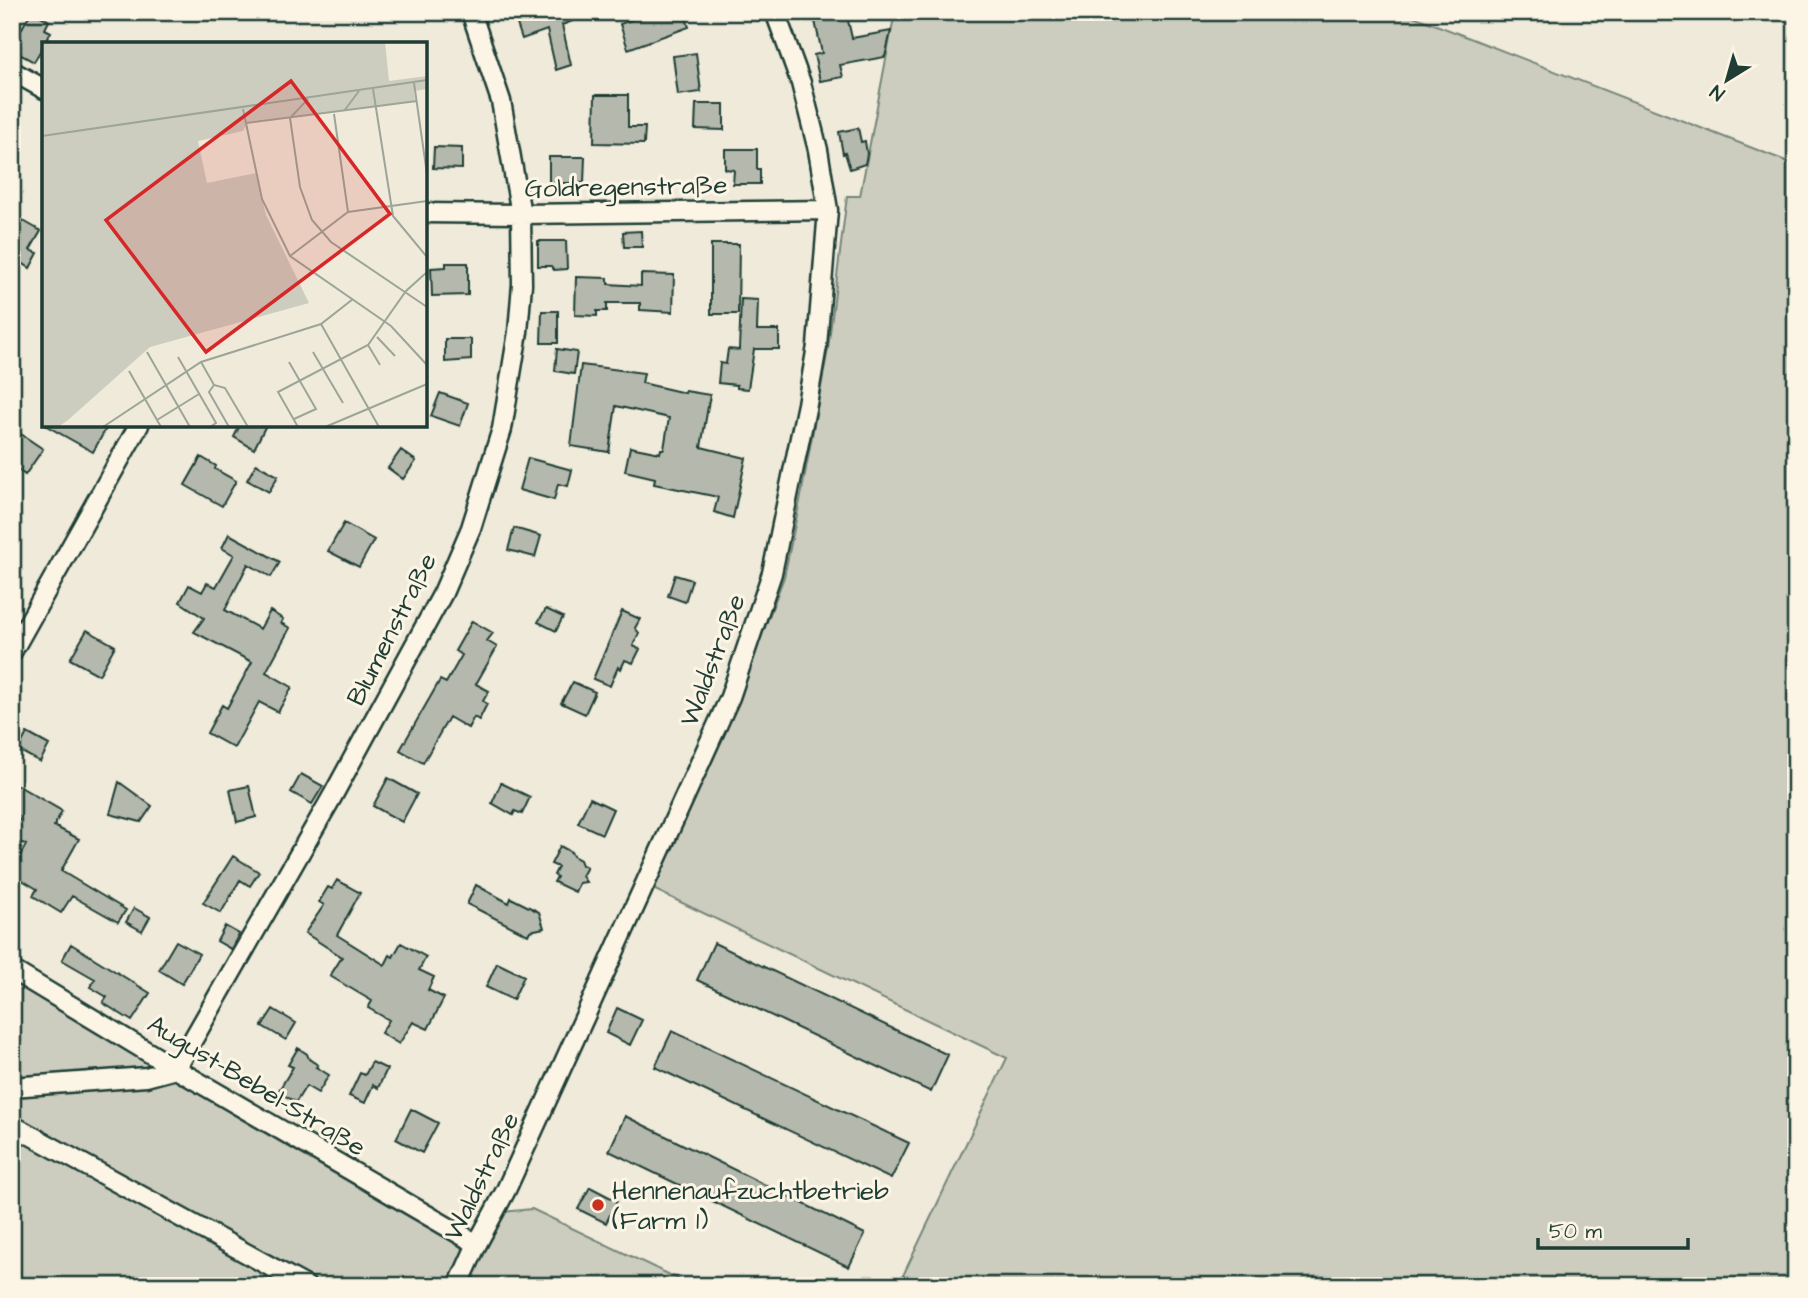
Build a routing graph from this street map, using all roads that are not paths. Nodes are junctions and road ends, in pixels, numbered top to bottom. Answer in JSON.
{"nodes":[{"id":1,"x":471,"y":12,"type":"edge"},
{"id":2,"x":775,"y":12,"type":"edge"},
{"id":3,"x":12,"y":71,"type":"edge"},
{"id":4,"x":42,"y":88,"type":"edge"},
{"id":5,"x":828,"y":210,"type":"junction"},
{"id":6,"x":427,"y":213,"type":"edge"},
{"id":7,"x":521,"y":214,"type":"junction"},
{"id":8,"x":138,"y":427,"type":"edge"},
{"id":9,"x":12,"y":652,"type":"edge"},
{"id":10,"x":12,"y":970,"type":"edge"},
{"id":11,"x":176,"y":1069,"type":"junction"},
{"id":12,"x":12,"y":1087,"type":"edge"},
{"id":13,"x":12,"y":1125,"type":"edge"},
{"id":14,"x":477,"y":1244,"type":"junction"},
{"id":15,"x":306,"y":1286,"type":"edge"},
{"id":16,"x":458,"y":1286,"type":"edge"}],
"edges":[{"from":1,"to":7,"type":"street","name":"Blumenstraße"},
{"from":2,"to":5,"type":"street","name":"Waldstraße"},
{"from":3,"to":4,"type":"street"},
{"from":5,"to":7,"type":"street","name":"Goldregenstraße"},
{"from":5,"to":14,"type":"street","name":"Waldstraße"},
{"from":6,"to":7,"type":"street","name":"Goldregenstraße"},
{"from":7,"to":11,"type":"street","name":"Blumenstraße"},
{"from":8,"to":9,"type":"street"},
{"from":10,"to":11,"type":"street","name":"August-Bebel-Straße"},
{"from":11,"to":12,"type":"street"},
{"from":11,"to":14,"type":"street","name":"August-Bebel-Straße"},
{"from":13,"to":15,"type":"street"},
{"from":14,"to":16,"type":"street","name":"Waldstraße"}]}
